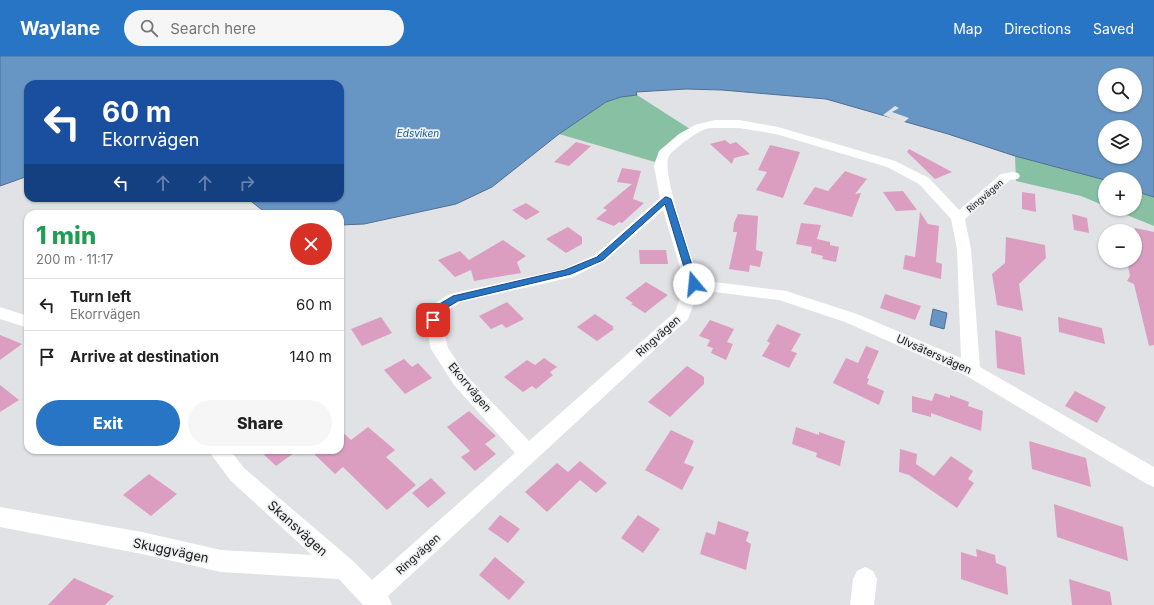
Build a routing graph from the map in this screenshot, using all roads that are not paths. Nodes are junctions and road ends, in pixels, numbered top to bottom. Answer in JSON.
{"nodes":[{"id":1,"x":1013,"y":176,"type":"dead end"},
{"id":2,"x":667,"y":199,"type":"junction"},
{"id":3,"x":958,"y":218,"type":"junction"},
{"id":4,"x":694,"y":284,"type":"junction"},
{"id":5,"x":0,"y":313,"type":"edge"},
{"id":6,"x":24,"y":321,"type":"edge"},
{"id":7,"x":971,"y":370,"type":"junction"},
{"id":8,"x":527,"y":453,"type":"junction"},
{"id":9,"x":221,"y":454,"type":"edge"},
{"id":10,"x":1154,"y":479,"type":"edge"},
{"id":11,"x":0,"y":517,"type":"edge"},
{"id":12,"x":344,"y":568,"type":"junction"},
{"id":13,"x":865,"y":579,"type":"dead end"},
{"id":14,"x":376,"y":600,"type":"edge"},
{"id":15,"x":862,"y":605,"type":"edge"}],
"edges":[{"from":1,"to":3,"type":"street","name":"Ringvägen"},
{"from":2,"to":3,"type":"street","name":"Ringvägen"},
{"from":2,"to":4,"type":"street","name":"Ringvägen"},
{"from":2,"to":8,"type":"street","name":"Ekorrvägen"},
{"from":3,"to":7,"type":"street","name":"Ringvägen"},
{"from":4,"to":7,"type":"street","name":"Ulvsätersvägen"},
{"from":4,"to":8,"type":"street","name":"Ringvägen"},
{"from":5,"to":6,"type":"street"},
{"from":7,"to":10,"type":"street","name":"Ulvsätersvägen"},
{"from":8,"to":14,"type":"street","name":"Ringvägen"},
{"from":9,"to":12,"type":"street","name":"Skansvägen"},
{"from":11,"to":12,"type":"street","name":"Skuggvägen"},
{"from":12,"to":14,"type":"street","name":"Skansvägen"},
{"from":13,"to":15,"type":"street"}]}
